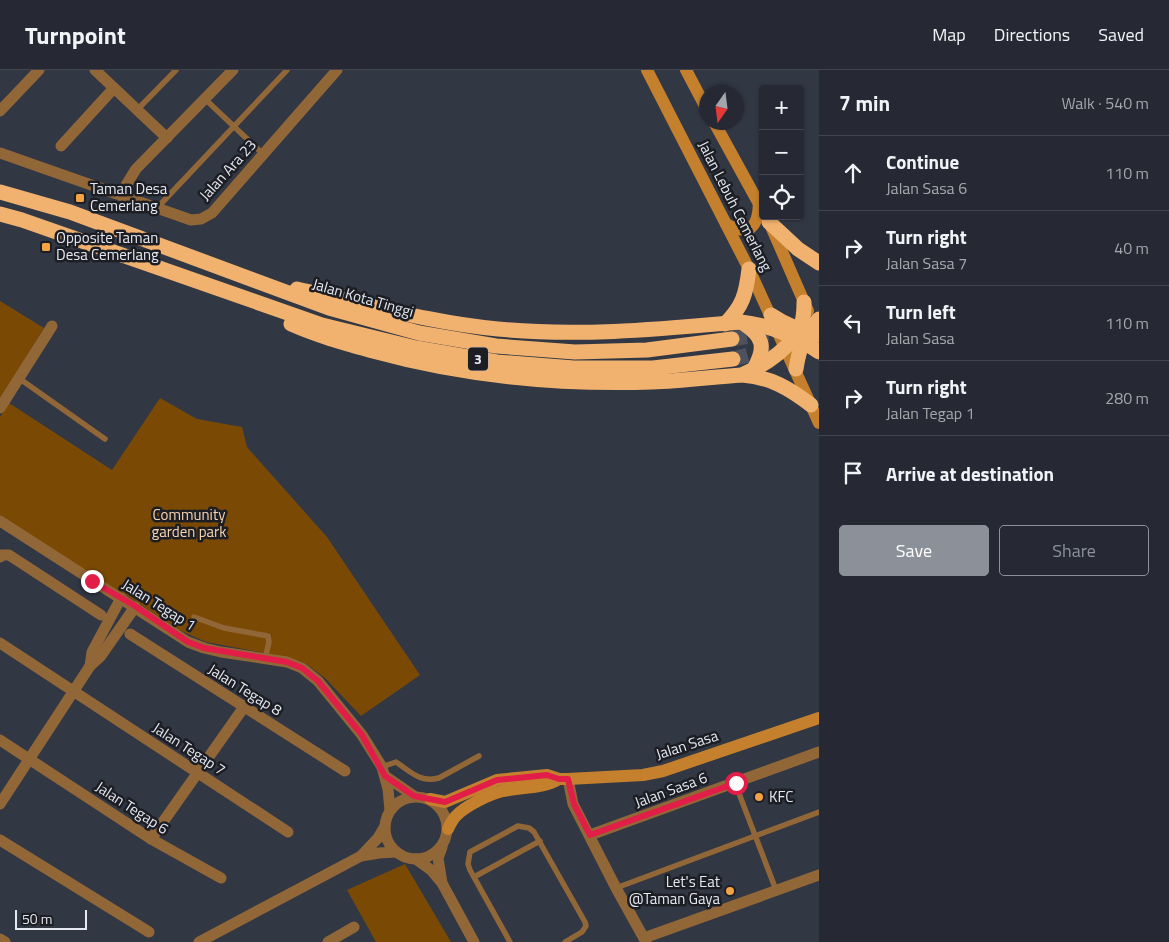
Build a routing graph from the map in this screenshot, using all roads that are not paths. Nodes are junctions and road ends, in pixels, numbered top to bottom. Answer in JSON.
{"nodes":[{"id":1,"x":39,"y":70,"type":"edge"},
{"id":2,"x":95,"y":70,"type":"edge"},
{"id":3,"x":176,"y":70,"type":"edge"},
{"id":4,"x":233,"y":70,"type":"edge"},
{"id":5,"x":287,"y":70,"type":"edge"},
{"id":6,"x":647,"y":70,"type":"edge"},
{"id":7,"x":686,"y":70,"type":"edge"},
{"id":8,"x":334,"y":71,"type":"edge"},
{"id":9,"x":114,"y":88,"type":"junction"},
{"id":10,"x":699,"y":95,"type":"edge"},
{"id":11,"x":205,"y":99,"type":"junction"},
{"id":12,"x":137,"y":110,"type":"junction"},
{"id":13,"x":0,"y":111,"type":"edge"},
{"id":14,"x":233,"y":126,"type":"junction"},
{"id":15,"x":718,"y":130,"type":"edge"},
{"id":16,"x":167,"y":138,"type":"junction"},
{"id":17,"x":61,"y":146,"type":"dead end"},
{"id":18,"x":0,"y":153,"type":"edge"},
{"id":19,"x":262,"y":154,"type":"junction"},
{"id":20,"x":0,"y":192,"type":"edge"},
{"id":21,"x":120,"y":194,"type":"junction"},
{"id":22,"x":759,"y":204,"type":"edge"},
{"id":23,"x":157,"y":208,"type":"junction"},
{"id":24,"x":0,"y":214,"type":"edge"},
{"id":25,"x":759,"y":216,"type":"edge"},
{"id":26,"x":767,"y":220,"type":"edge"},
{"id":27,"x":771,"y":220,"type":"edge"},
{"id":28,"x":726,"y":224,"type":"junction"},
{"id":29,"x":819,"y":263,"type":"edge"},
{"id":30,"x":749,"y":269,"type":"junction"},
{"id":31,"x":242,"y":277,"type":"junction"},
{"id":32,"x":230,"y":294,"type":"junction"},
{"id":33,"x":804,"y":302,"type":"joint"},
{"id":34,"x":771,"y":314,"type":"junction"},
{"id":35,"x":741,"y":322,"type":"junction"},
{"id":36,"x":724,"y":324,"type":"junction"},
{"id":37,"x":52,"y":326,"type":"dead end"},
{"id":38,"x":778,"y":331,"type":"junction"},
{"id":39,"x":808,"y":334,"type":"edge"},
{"id":40,"x":732,"y":338,"type":"tunnel mouth"},
{"id":41,"x":819,"y":352,"type":"edge"},
{"id":42,"x":733,"y":359,"type":"tunnel mouth"},
{"id":43,"x":796,"y":369,"type":"joint"},
{"id":44,"x":748,"y":372,"type":"junction"},
{"id":45,"x":20,"y":379,"type":"junction"},
{"id":46,"x":811,"y":405,"type":"junction"},
{"id":47,"x":0,"y":408,"type":"edge"},
{"id":48,"x":819,"y":424,"type":"edge"},
{"id":49,"x":105,"y":439,"type":"dead end"},
{"id":50,"x":0,"y":521,"type":"edge"},
{"id":51,"x":0,"y":557,"type":"edge"},
{"id":52,"x":121,"y":598,"type":"junction"},
{"id":53,"x":135,"y":606,"type":"junction"},
{"id":54,"x":101,"y":615,"type":"dead end"},
{"id":55,"x":194,"y":617,"type":"dead end"},
{"id":56,"x":130,"y":634,"type":"dead end"},
{"id":57,"x":0,"y":643,"type":"edge"},
{"id":58,"x":265,"y":659,"type":"junction"},
{"id":59,"x":90,"y":666,"type":"junction"},
{"id":60,"x":74,"y":691,"type":"junction"},
{"id":61,"x":244,"y":707,"type":"junction"},
{"id":62,"x":819,"y":718,"type":"edge"},
{"id":63,"x":0,"y":740,"type":"edge"},
{"id":64,"x":819,"y":752,"type":"edge"},
{"id":65,"x":479,"y":756,"type":"dead end"},
{"id":66,"x":29,"y":759,"type":"junction"},
{"id":67,"x":345,"y":771,"type":"dead end"},
{"id":68,"x":384,"y":772,"type":"junction"},
{"id":69,"x":198,"y":773,"type":"junction"},
{"id":70,"x":564,"y":779,"type":"junction"},
{"id":71,"x":736,"y":783,"type":"junction"},
{"id":72,"x":414,"y":796,"type":"junction"},
{"id":73,"x":430,"y":799,"type":"junction"},
{"id":74,"x":0,"y":804,"type":"edge"},
{"id":75,"x":390,"y":810,"type":"junction"},
{"id":76,"x":819,"y":812,"type":"edge"},
{"id":77,"x":385,"y":826,"type":"junction"},
{"id":78,"x":448,"y":830,"type":"junction"},
{"id":79,"x":288,"y":832,"type":"dead end"},
{"id":80,"x":590,"y":835,"type":"junction"},
{"id":81,"x":755,"y":836,"type":"junction"},
{"id":82,"x":151,"y":839,"type":"junction"},
{"id":83,"x":0,"y":840,"type":"edge"},
{"id":84,"x":540,"y":841,"type":"junction"},
{"id":85,"x":442,"y":847,"type":"junction"},
{"id":86,"x":396,"y":852,"type":"junction"},
{"id":87,"x":360,"y":856,"type":"junction"},
{"id":88,"x":416,"y":859,"type":"junction"},
{"id":89,"x":819,"y":875,"type":"edge"},
{"id":90,"x":474,"y":877,"type":"junction"},
{"id":91,"x":221,"y":878,"type":"dead end"},
{"id":92,"x":442,"y":883,"type":"junction"},
{"id":93,"x":616,"y":888,"type":"junction"},
{"id":94,"x":777,"y":891,"type":"junction"},
{"id":95,"x":354,"y":927,"type":"dead end"},
{"id":96,"x":149,"y":932,"type":"dead end"},
{"id":97,"x":0,"y":939,"type":"edge"},
{"id":98,"x":645,"y":940,"type":"edge"},
{"id":99,"x":202,"y":941,"type":"edge"},
{"id":100,"x":5,"y":942,"type":"edge"},
{"id":101,"x":328,"y":942,"type":"edge"},
{"id":102,"x":474,"y":942,"type":"edge"},
{"id":103,"x":510,"y":942,"type":"edge"},
{"id":104,"x":565,"y":942,"type":"edge"}],
"edges":[{"from":1,"to":13,"type":"street"},
{"from":2,"to":9,"type":"street"},
{"from":3,"to":12,"type":"lane"},
{"from":4,"to":11,"type":"street"},
{"from":5,"to":14,"type":"lane"},
{"from":6,"to":28,"type":"main road","name":"Jalan Lebuh Cemerlang"},
{"from":7,"to":10,"type":"main road"},
{"from":8,"to":19,"type":"street","name":"Jalan Ara 23"},
{"from":9,"to":12,"type":"street"},
{"from":9,"to":17,"type":"street"},
{"from":11,"to":14,"type":"lane"},
{"from":11,"to":16,"type":"street"},
{"from":12,"to":16,"type":"street"},
{"from":14,"to":19,"type":"lane"},
{"from":14,"to":23,"type":"lane"},
{"from":15,"to":22,"type":"main road","name":"Jalan Lebuh Cemerlang"},
{"from":16,"to":21,"type":"street"},
{"from":18,"to":21,"type":"street","name":"Jalan Ara 23"},
{"from":19,"to":23,"type":"street","name":"Jalan Ara 23"},
{"from":20,"to":31,"type":"highway","name":"Jalan Kota Tinggi","number":"3"},
{"from":21,"to":23,"type":"street","name":"Jalan Ara 23"},
{"from":24,"to":32,"type":"highway","number":"3"},
{"from":25,"to":28,"type":"main road"},
{"from":26,"to":33,"type":"main road","name":"Jalan Lebuh Cemerlang"},
{"from":27,"to":29,"type":"highway"},
{"from":28,"to":30,"type":"main road","name":"Jalan Lebuh Cemerlang"},
{"from":30,"to":34,"type":"main road","name":"Jalan Lebuh Cemerlang"},
{"from":30,"to":36,"type":"highway"},
{"from":31,"to":36,"type":"highway"},
{"from":31,"to":40,"type":"highway","name":"Jalan Kota Tinggi","number":"3"},
{"from":32,"to":42,"type":"highway","number":"3"},
{"from":32,"to":44,"type":"highway"},
{"from":33,"to":39,"type":"highway"},
{"from":34,"to":38,"type":"main road","name":"Jalan Lebuh Cemerlang"},
{"from":34,"to":39,"type":"highway"},
{"from":35,"to":36,"type":"highway"},
{"from":35,"to":38,"type":"highway"},
{"from":35,"to":44,"type":"highway"},
{"from":37,"to":45,"type":"street"},
{"from":38,"to":39,"type":"highway"},
{"from":39,"to":41,"type":"highway"},
{"from":39,"to":43,"type":"highway"},
{"from":39,"to":44,"type":"highway"},
{"from":43,"to":46,"type":"main road"},
{"from":44,"to":46,"type":"highway"},
{"from":45,"to":47,"type":"street"},
{"from":45,"to":49,"type":"lane"},
{"from":46,"to":48,"type":"main road"},
{"from":50,"to":52,"type":"street","name":"Jalan Tegap 1"},
{"from":51,"to":54,"type":"street"},
{"from":52,"to":53,"type":"street","name":"Jalan Tegap 1"},
{"from":52,"to":59,"type":"street"},
{"from":53,"to":58,"type":"street","name":"Jalan Tegap 1"},
{"from":53,"to":59,"type":"street"},
{"from":55,"to":58,"type":"lane"},
{"from":56,"to":61,"type":"street","name":"Jalan Tegap 8"},
{"from":57,"to":60,"type":"street","name":"Jalan Tegap 7"},
{"from":58,"to":68,"type":"street","name":"Jalan Tegap 1"},
{"from":59,"to":60,"type":"street"},
{"from":60,"to":66,"type":"street"},
{"from":60,"to":69,"type":"street","name":"Jalan Tegap 7"},
{"from":61,"to":67,"type":"street","name":"Jalan Tegap 8"},
{"from":61,"to":69,"type":"street"},
{"from":62,"to":70,"type":"main road","name":"Jalan Sasa"},
{"from":63,"to":66,"type":"street","name":"Jalan Tegap 6"},
{"from":64,"to":71,"type":"street","name":"Jalan Sasa 6"},
{"from":65,"to":68,"type":"lane"},
{"from":66,"to":74,"type":"street"},
{"from":66,"to":82,"type":"street","name":"Jalan Tegap 6"},
{"from":68,"to":72,"type":"street","name":"Jalan Tegap 1"},
{"from":68,"to":75,"type":"street","name":"Jalan Tegap 1"},
{"from":69,"to":79,"type":"street","name":"Jalan Tegap 7"},
{"from":69,"to":82,"type":"street"},
{"from":70,"to":73,"type":"main road","name":"Jalan Sasa"},
{"from":70,"to":78,"type":"main road","name":"Jalan Sasa"},
{"from":70,"to":80,"type":"street"},
{"from":71,"to":80,"type":"street","name":"Jalan Sasa 6"},
{"from":71,"to":81,"type":"lane"},
{"from":72,"to":73,"type":"street"},
{"from":72,"to":75,"type":"street"},
{"from":73,"to":78,"type":"street"},
{"from":75,"to":77,"type":"street"},
{"from":76,"to":81,"type":"lane"},
{"from":77,"to":86,"type":"street"},
{"from":77,"to":87,"type":"street"},
{"from":78,"to":85,"type":"street"},
{"from":80,"to":93,"type":"street"},
{"from":81,"to":93,"type":"lane"},
{"from":81,"to":94,"type":"lane"},
{"from":82,"to":91,"type":"street","name":"Jalan Tegap 6"},
{"from":83,"to":96,"type":"street"},
{"from":84,"to":90,"type":"lane"},
{"from":84,"to":90,"type":"lane"},
{"from":84,"to":104,"type":"lane"},
{"from":85,"to":88,"type":"street"},
{"from":85,"to":92,"type":"street"},
{"from":86,"to":87,"type":"street"},
{"from":86,"to":88,"type":"street"},
{"from":87,"to":99,"type":"street"},
{"from":88,"to":92,"type":"street"},
{"from":89,"to":94,"type":"street"},
{"from":90,"to":103,"type":"lane"},
{"from":92,"to":102,"type":"street"},
{"from":93,"to":98,"type":"street"},
{"from":94,"to":98,"type":"street"},
{"from":95,"to":101,"type":"street"},
{"from":97,"to":100,"type":"street"}]}
